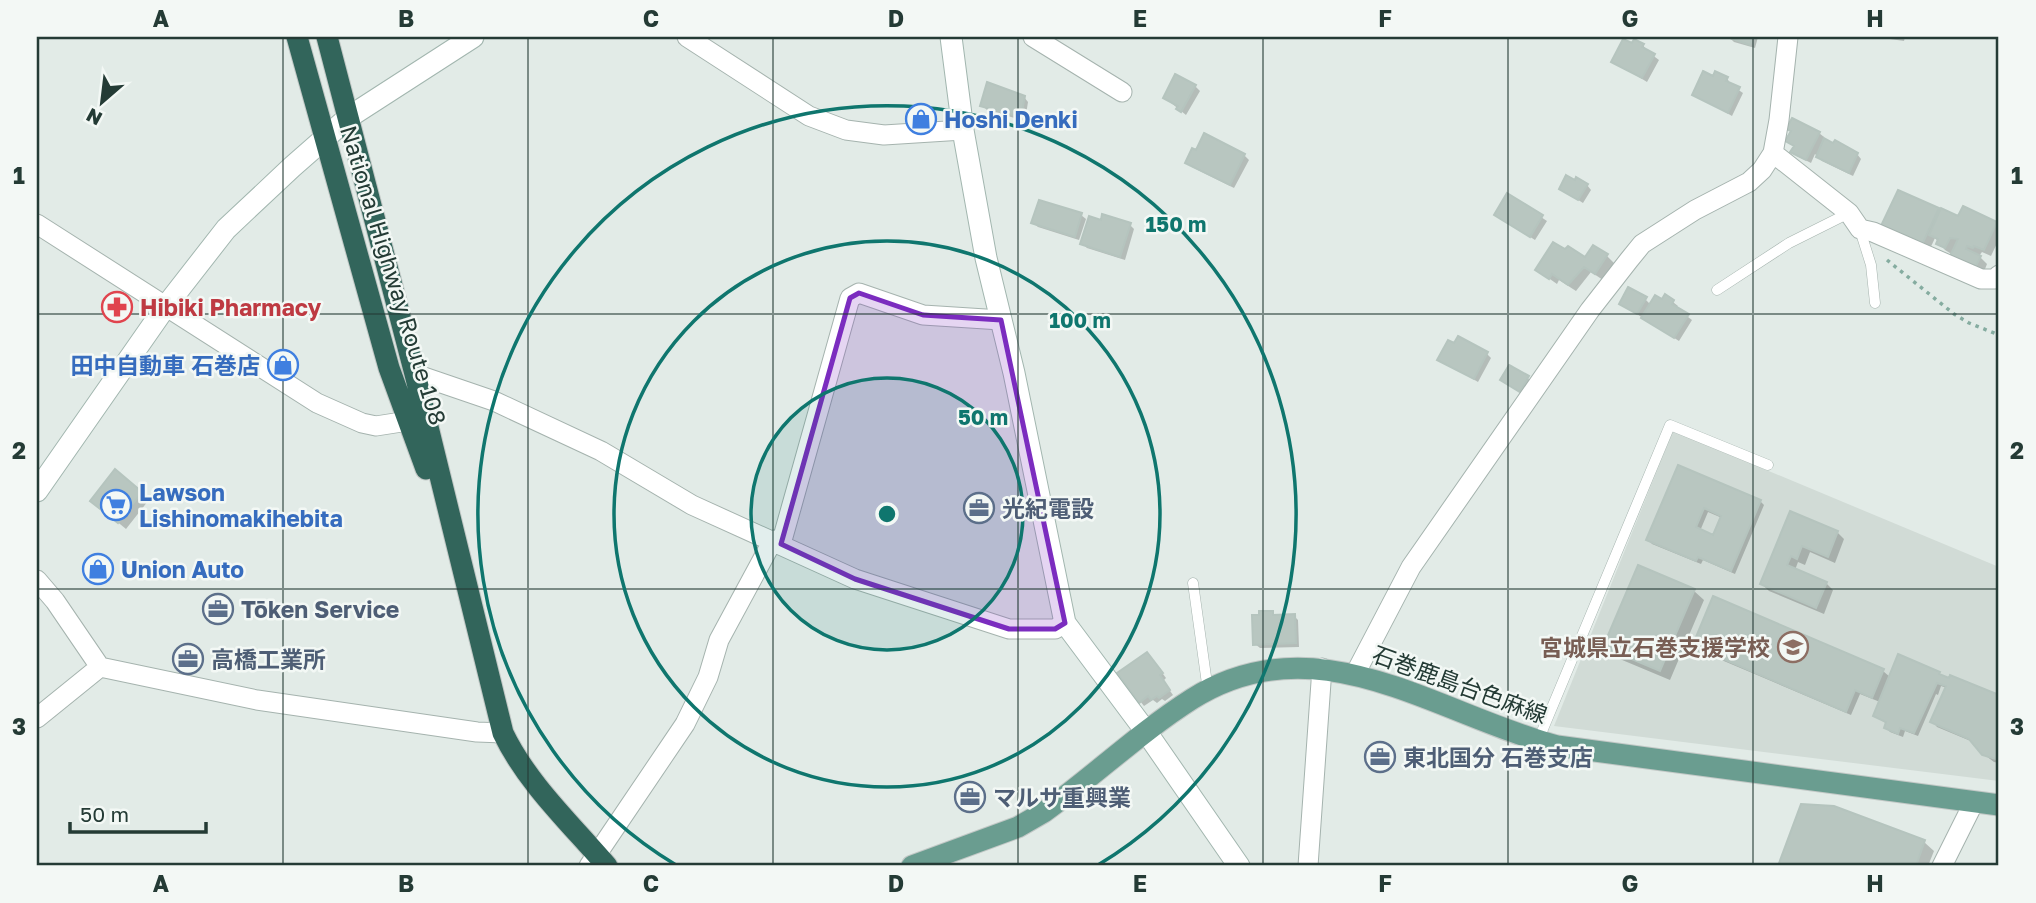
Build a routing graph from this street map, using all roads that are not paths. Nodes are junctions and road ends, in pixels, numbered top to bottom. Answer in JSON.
{"nodes":[{"id":1,"x":297,"y":37,"type":"edge"},
{"id":2,"x":327,"y":37,"type":"edge"},
{"id":3,"x":473,"y":37,"type":"edge"},
{"id":4,"x":687,"y":37,"type":"edge"},
{"id":5,"x":951,"y":37,"type":"edge"},
{"id":6,"x":1033,"y":37,"type":"edge"},
{"id":7,"x":1788,"y":37,"type":"edge"},
{"id":8,"x":1122,"y":92,"type":"dead end"},
{"id":9,"x":349,"y":117,"type":"junction"},
{"id":10,"x":963,"y":130,"type":"junction"},
{"id":11,"x":325,"y":138,"type":"junction"},
{"id":12,"x":1773,"y":153,"type":"junction"},
{"id":13,"x":1854,"y":221,"type":"junction"},
{"id":14,"x":37,"y":224,"type":"edge"},
{"id":15,"x":1999,"y":275,"type":"edge"},
{"id":16,"x":1717,"y":290,"type":"dead end"},
{"id":17,"x":1875,"y":303,"type":"dead end"},
{"id":18,"x":166,"y":306,"type":"junction"},
{"id":19,"x":1002,"y":320,"type":"junction"},
{"id":20,"x":415,"y":374,"type":"junction"},
{"id":21,"x":408,"y":421,"type":"junction"},
{"id":22,"x":1768,"y":465,"type":"dead end"},
{"id":23,"x":37,"y":492,"type":"edge"},
{"id":24,"x":777,"y":542,"type":"junction"},
{"id":25,"x":462,"y":566,"type":"junction"},
{"id":26,"x":37,"y":580,"type":"edge"},
{"id":27,"x":1193,"y":583,"type":"dead end"},
{"id":28,"x":1065,"y":623,"type":"junction"},
{"id":29,"x":100,"y":667,"type":"junction"},
{"id":30,"x":1322,"y":668,"type":"junction"},
{"id":31,"x":1356,"y":674,"type":"junction"},
{"id":32,"x":1208,"y":691,"type":"junction"},
{"id":33,"x":37,"y":718,"type":"edge"},
{"id":34,"x":503,"y":733,"type":"junction"},
{"id":35,"x":1146,"y":733,"type":"junction"},
{"id":36,"x":1538,"y":741,"type":"junction"},
{"id":37,"x":1974,"y":802,"type":"junction"},
{"id":38,"x":1999,"y":805,"type":"edge"},
{"id":39,"x":598,"y":862,"type":"edge"},
{"id":40,"x":912,"y":866,"type":"edge"},
{"id":41,"x":1239,"y":866,"type":"edge"},
{"id":42,"x":1308,"y":866,"type":"edge"},
{"id":43,"x":1942,"y":866,"type":"edge"}],
"edges":[{"from":1,"to":11,"type":"highway","name":"National Highway Route 108"},
{"from":2,"to":9,"type":"highway","name":"National Highway Route 108"},
{"from":3,"to":9,"type":"street"},
{"from":4,"to":10,"type":"street"},
{"from":5,"to":10,"type":"street"},
{"from":6,"to":8,"type":"street"},
{"from":7,"to":12,"type":"street"},
{"from":9,"to":11,"type":"street"},
{"from":9,"to":20,"type":"highway","name":"National Highway Route 108"},
{"from":10,"to":19,"type":"street"},
{"from":11,"to":18,"type":"street"},
{"from":11,"to":21,"type":"highway","name":"National Highway Route 108"},
{"from":12,"to":13,"type":"street"},
{"from":12,"to":31,"type":"street"},
{"from":13,"to":15,"type":"street"},
{"from":13,"to":16,"type":"lane"},
{"from":13,"to":17,"type":"lane"},
{"from":14,"to":18,"type":"street"},
{"from":18,"to":21,"type":"street"},
{"from":18,"to":23,"type":"street"},
{"from":19,"to":24,"type":"street"},
{"from":19,"to":28,"type":"street"},
{"from":20,"to":24,"type":"street"},
{"from":20,"to":25,"type":"highway","name":"National Highway Route 108"},
{"from":21,"to":25,"type":"highway","name":"National Highway Route 108"},
{"from":22,"to":36,"type":"lane"},
{"from":24,"to":28,"type":"street"},
{"from":24,"to":39,"type":"street"},
{"from":25,"to":34,"type":"highway","name":"National Highway Route 108"},
{"from":26,"to":29,"type":"street"},
{"from":27,"to":32,"type":"lane"},
{"from":28,"to":35,"type":"street"},
{"from":29,"to":33,"type":"street"},
{"from":29,"to":34,"type":"street"},
{"from":30,"to":31,"type":"main road","name":"石巻鹿島台色麻線"},
{"from":30,"to":32,"type":"main road","name":"石巻鹿島台色麻線"},
{"from":30,"to":42,"type":"street"},
{"from":31,"to":36,"type":"main road","name":"石巻鹿島台色麻線"},
{"from":32,"to":35,"type":"main road","name":"石巻鹿島台色麻線"},
{"from":34,"to":39,"type":"highway","name":"National Highway Route 108"},
{"from":35,"to":40,"type":"main road","name":"石巻鹿島台色麻線"},
{"from":35,"to":41,"type":"street"},
{"from":36,"to":37,"type":"main road","name":"石巻鹿島台色麻線"},
{"from":37,"to":38,"type":"main road","name":"石巻鹿島台色麻線"},
{"from":37,"to":43,"type":"street"}]}
